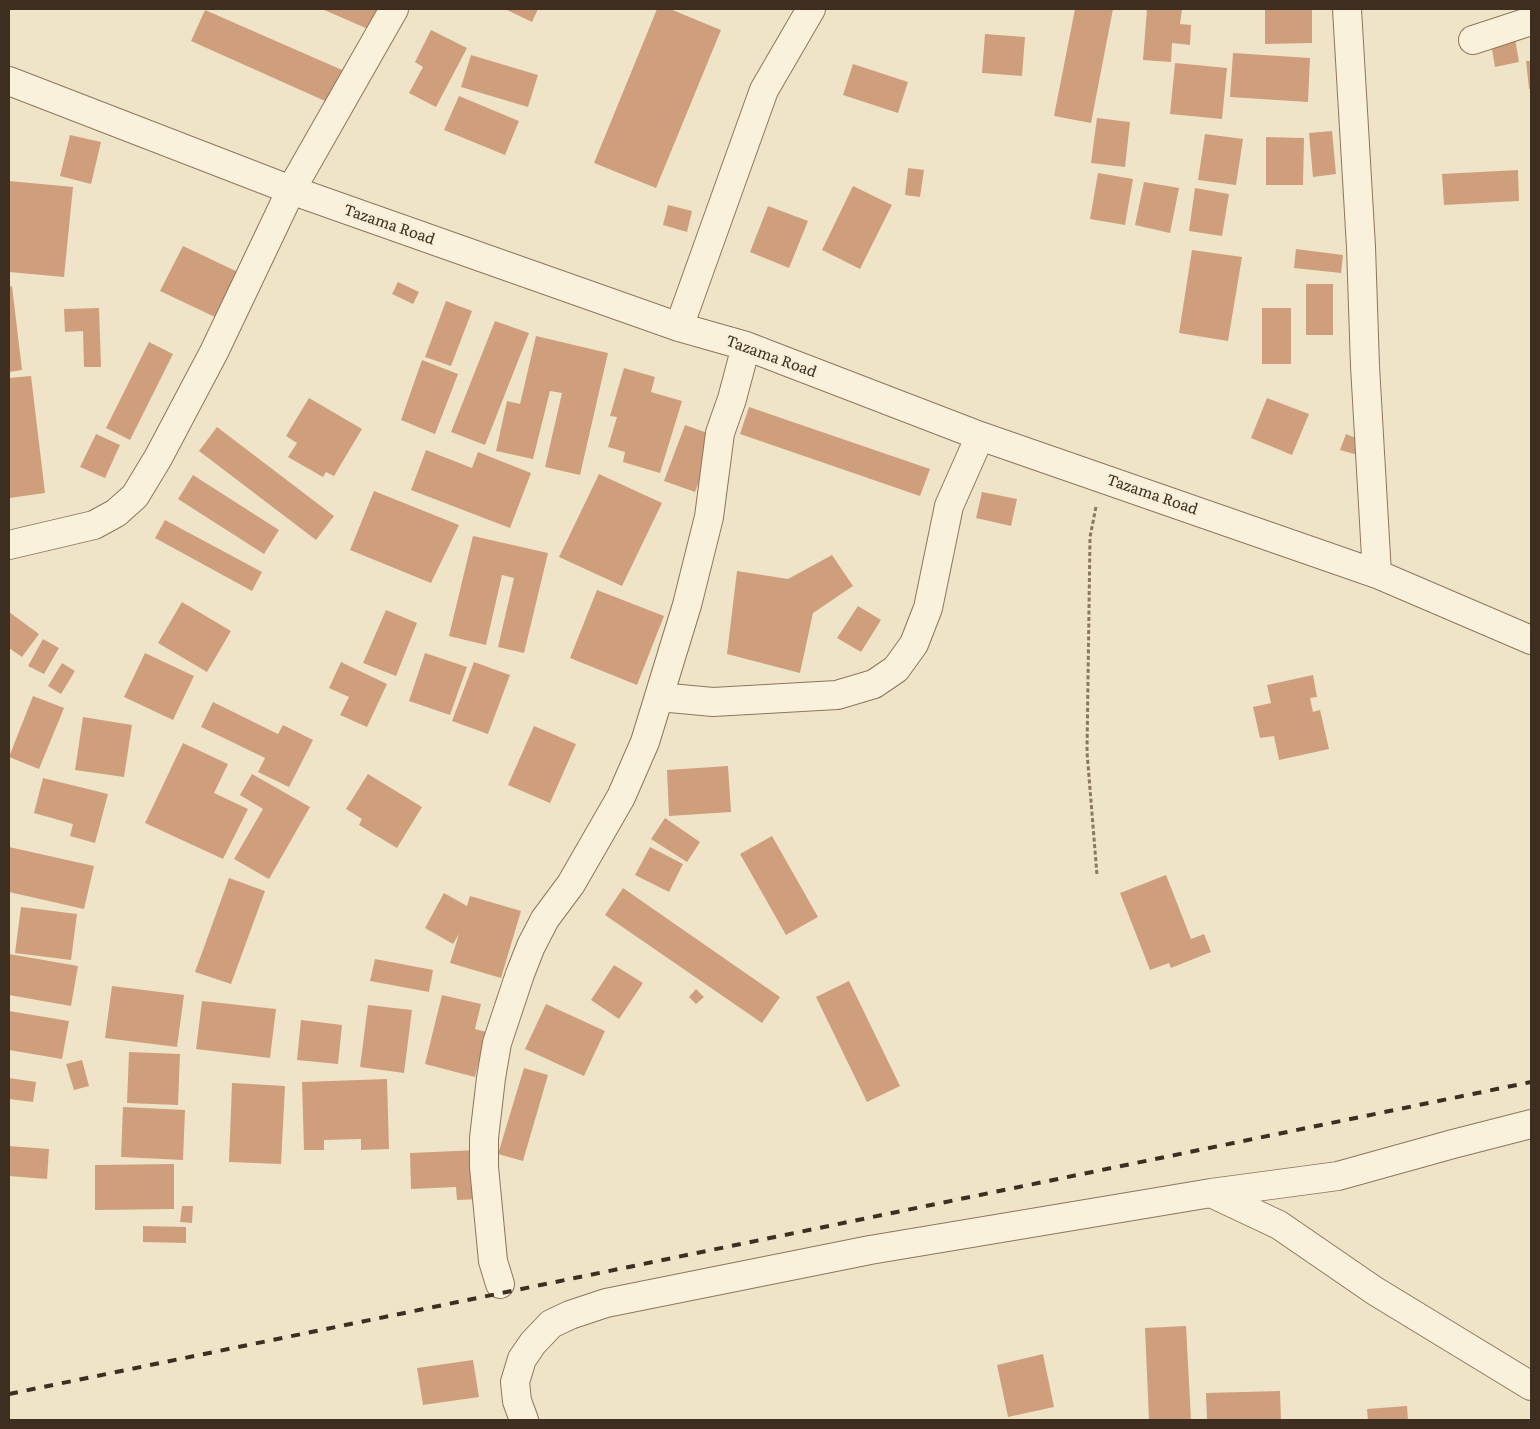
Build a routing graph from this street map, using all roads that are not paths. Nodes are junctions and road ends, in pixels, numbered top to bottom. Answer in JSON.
{"nodes":[{"id":1,"x":394,"y":9,"type":"edge"},
{"id":2,"x":811,"y":9,"type":"edge"},
{"id":3,"x":1347,"y":9,"type":"edge"},
{"id":4,"x":1531,"y":21,"type":"edge"},
{"id":5,"x":1473,"y":40,"type":"dead end"},
{"id":6,"x":9,"y":81,"type":"edge"},
{"id":7,"x":291,"y":190,"type":"junction"},
{"id":8,"x":679,"y":327,"type":"junction"},
{"id":9,"x":746,"y":346,"type":"junction"},
{"id":10,"x":980,"y":436,"type":"junction"},
{"id":11,"x":9,"y":545,"type":"edge"},
{"id":12,"x":1377,"y":574,"type":"junction"},
{"id":13,"x":1531,"y":640,"type":"edge"},
{"id":14,"x":659,"y":697,"type":"junction"},
{"id":15,"x":1531,"y":1124,"type":"edge"},
{"id":16,"x":1211,"y":1192,"type":"junction"},
{"id":17,"x":500,"y":1284,"type":"dead end"},
{"id":18,"x":1531,"y":1386,"type":"edge"},
{"id":19,"x":524,"y":1420,"type":"edge"}],
"edges":[{"from":1,"to":7,"type":"street"},
{"from":2,"to":8,"type":"street"},
{"from":3,"to":12,"type":"street"},
{"from":4,"to":5,"type":"street"},
{"from":6,"to":7,"type":"street","name":"Tazama Road"},
{"from":7,"to":8,"type":"street","name":"Tazama Road"},
{"from":7,"to":11,"type":"street"},
{"from":8,"to":9,"type":"street","name":"Tazama Road"},
{"from":9,"to":10,"type":"street","name":"Tazama Road"},
{"from":9,"to":14,"type":"street"},
{"from":10,"to":12,"type":"street","name":"Tazama Road"},
{"from":10,"to":14,"type":"street"},
{"from":12,"to":13,"type":"street","name":"Tazama Road"},
{"from":14,"to":17,"type":"street"},
{"from":15,"to":16,"type":"street"},
{"from":16,"to":18,"type":"street"},
{"from":16,"to":19,"type":"street"}]}
